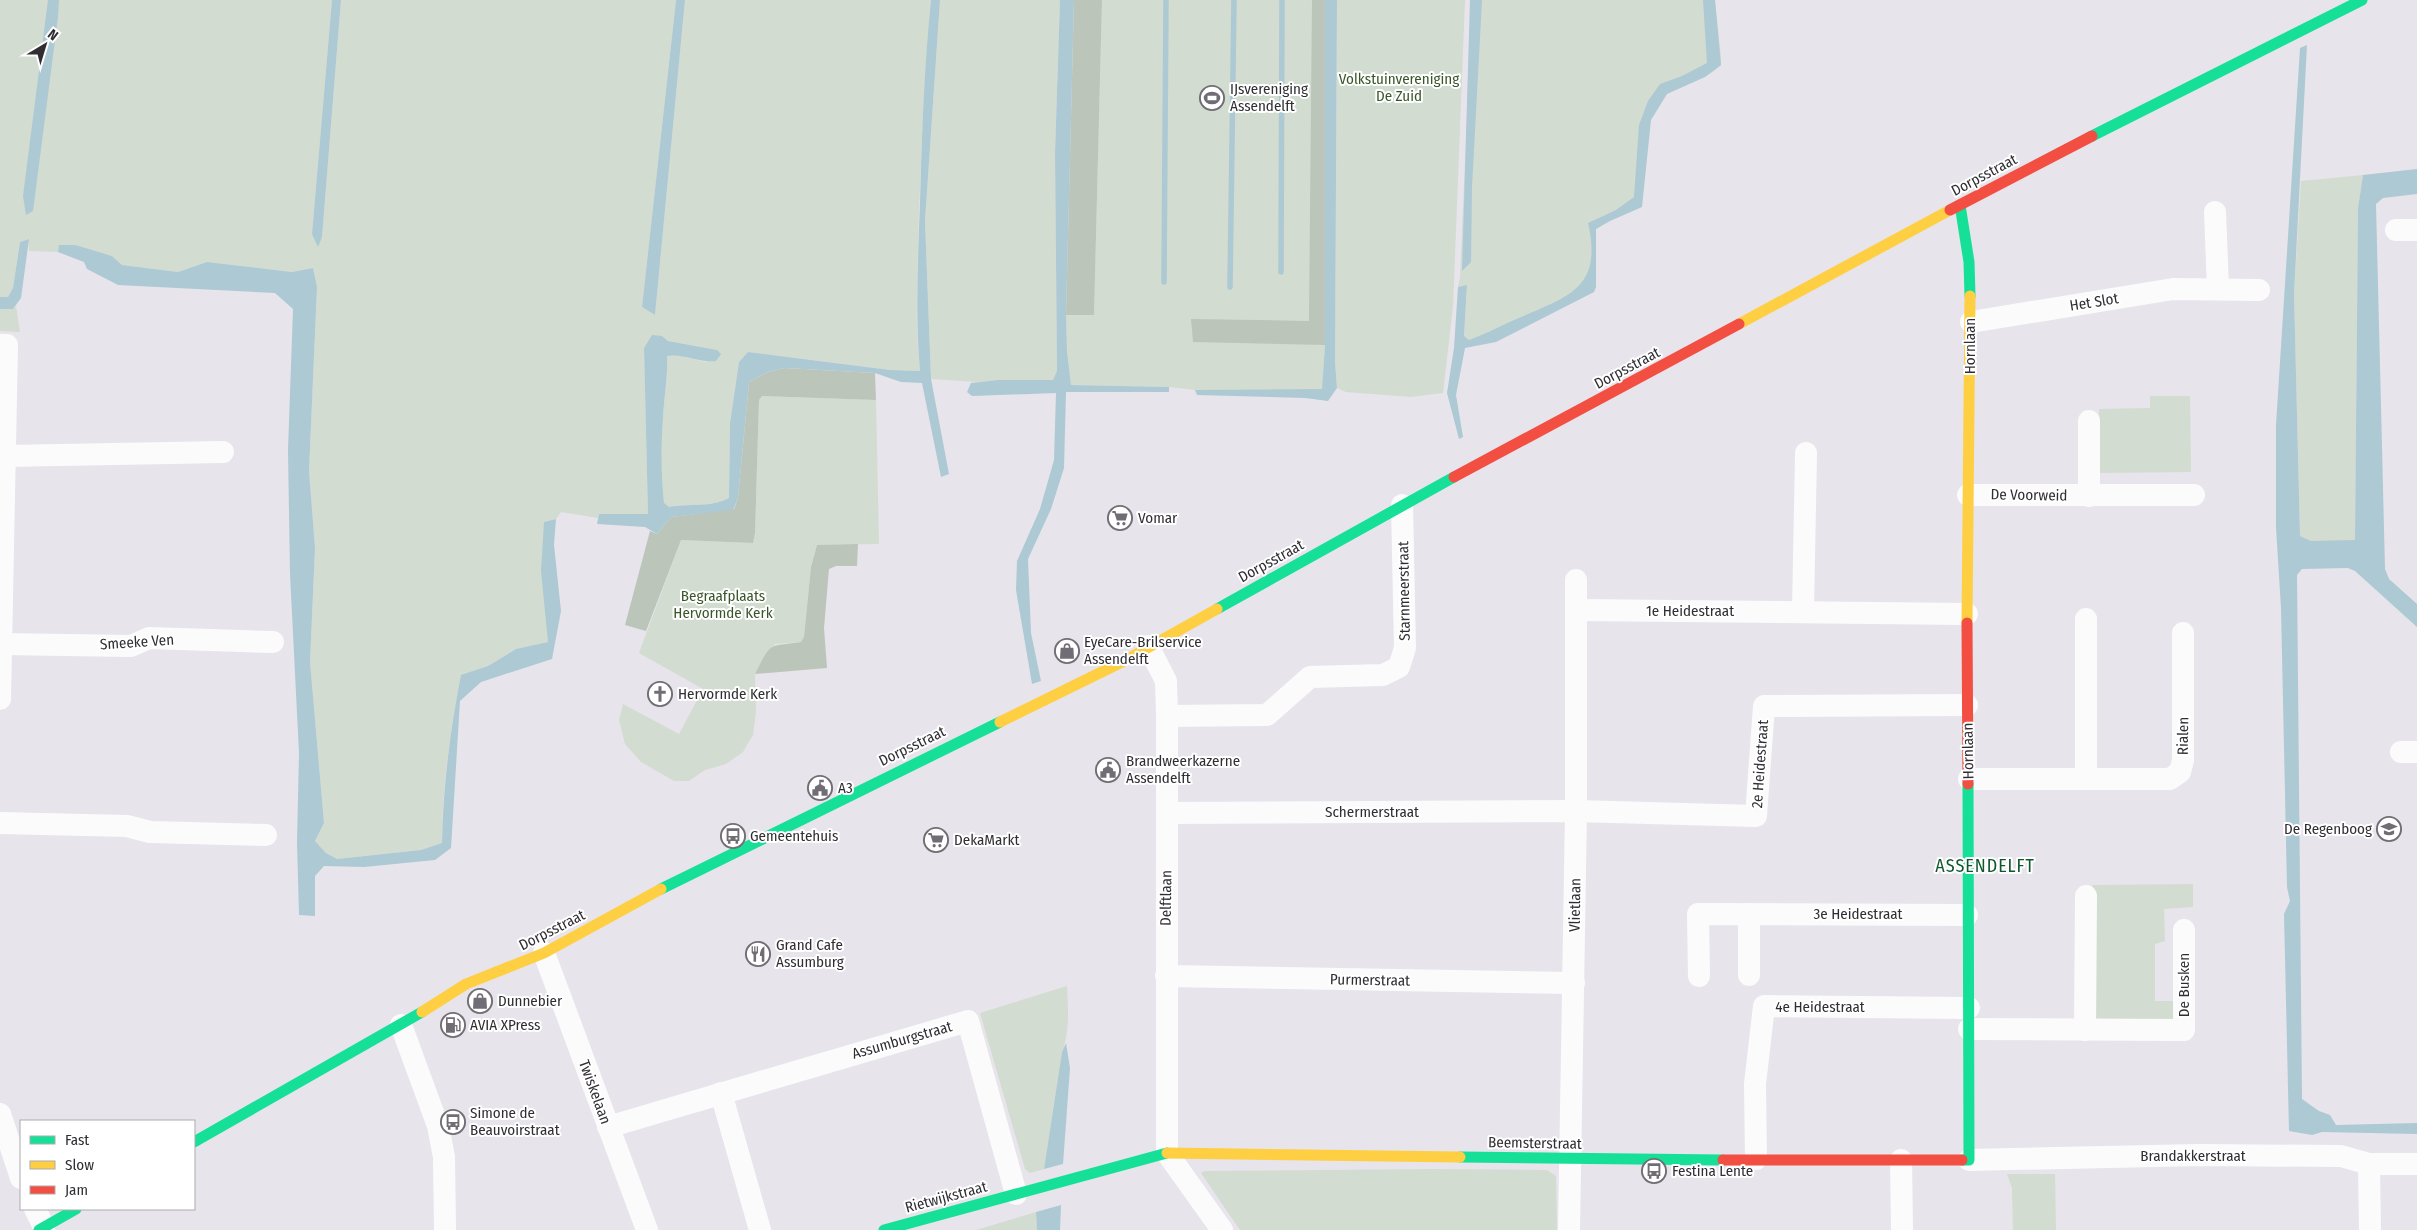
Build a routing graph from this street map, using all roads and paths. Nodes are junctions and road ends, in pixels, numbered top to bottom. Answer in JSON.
{"nodes":[{"id":1,"x":2362,"y":0,"type":"edge"},
{"id":2,"x":1960,"y":205,"type":"junction"},
{"id":3,"x":2215,"y":212,"type":"dead end"},
{"id":4,"x":2218,"y":289,"type":"junction"},
{"id":5,"x":2259,"y":290,"type":"dead end"},
{"id":6,"x":1971,"y":322,"type":"junction"},
{"id":7,"x":0,"y":345,"type":"edge"},
{"id":8,"x":2089,"y":421,"type":"dead end"},
{"id":9,"x":223,"y":452,"type":"dead end"},
{"id":10,"x":1806,"y":453,"type":"dead end"},
{"id":11,"x":6,"y":456,"type":"junction"},
{"id":12,"x":1968,"y":494,"type":"junction"},
{"id":13,"x":2194,"y":495,"type":"dead end"},
{"id":14,"x":2089,"y":496,"type":"junction"},
{"id":15,"x":1402,"y":505,"type":"junction"},
{"id":16,"x":1576,"y":580,"type":"dead end"},
{"id":17,"x":1576,"y":610,"type":"junction"},
{"id":18,"x":1803,"y":612,"type":"junction"},
{"id":19,"x":1966,"y":614,"type":"junction"},
{"id":20,"x":2086,"y":619,"type":"dead end"},
{"id":21,"x":2183,"y":633,"type":"dead end"},
{"id":22,"x":272,"y":642,"type":"dead end"},
{"id":23,"x":2,"y":644,"type":"junction"},
{"id":24,"x":1148,"y":646,"type":"junction"},
{"id":25,"x":0,"y":699,"type":"edge"},
{"id":26,"x":1967,"y":706,"type":"junction"},
{"id":27,"x":1167,"y":716,"type":"junction"},
{"id":28,"x":1969,"y":779,"type":"junction"},
{"id":29,"x":2086,"y":779,"type":"junction"},
{"id":30,"x":1576,"y":811,"type":"junction"},
{"id":31,"x":1167,"y":813,"type":"junction"},
{"id":32,"x":0,"y":823,"type":"edge"},
{"id":33,"x":266,"y":835,"type":"dead end"},
{"id":34,"x":2086,"y":896,"type":"dead end"},
{"id":35,"x":1749,"y":914,"type":"junction"},
{"id":36,"x":1967,"y":915,"type":"junction"},
{"id":37,"x":2184,"y":930,"type":"dead end"},
{"id":38,"x":544,"y":953,"type":"junction"},
{"id":39,"x":1749,"y":975,"type":"dead end"},
{"id":40,"x":1166,"y":976,"type":"junction"},
{"id":41,"x":1699,"y":976,"type":"dead end"},
{"id":42,"x":1574,"y":983,"type":"junction"},
{"id":43,"x":1969,"y":1018,"type":"junction"},
{"id":44,"x":401,"y":1025,"type":"junction"},
{"id":45,"x":2086,"y":1030,"type":"junction"},
{"id":46,"x":721,"y":1093,"type":"junction"},
{"id":47,"x":0,"y":1114,"type":"edge"},
{"id":48,"x":608,"y":1127,"type":"junction"},
{"id":49,"x":195,"y":1141,"type":"edge"},
{"id":50,"x":1167,"y":1153,"type":"junction"},
{"id":51,"x":1571,"y":1158,"type":"junction"},
{"id":52,"x":1756,"y":1159,"type":"junction"},
{"id":53,"x":1901,"y":1160,"type":"junction"},
{"id":54,"x":1969,"y":1160,"type":"junction"},
{"id":55,"x":2369,"y":1164,"type":"junction"},
{"id":56,"x":2417,"y":1164,"type":"edge"},
{"id":57,"x":20,"y":1175,"type":"edge"},
{"id":58,"x":1016,"y":1194,"type":"junction"},
{"id":59,"x":73,"y":1210,"type":"edge"},
{"id":60,"x":40,"y":1222,"type":"edge"},
{"id":61,"x":445,"y":1230,"type":"edge"},
{"id":62,"x":647,"y":1230,"type":"edge"},
{"id":63,"x":760,"y":1230,"type":"edge"},
{"id":64,"x":884,"y":1230,"type":"edge"},
{"id":65,"x":1222,"y":1230,"type":"edge"},
{"id":66,"x":1569,"y":1230,"type":"edge"},
{"id":67,"x":1902,"y":1230,"type":"edge"},
{"id":68,"x":2370,"y":1230,"type":"edge"}],
"edges":[{"from":1,"to":2,"type":"street","name":"Dorpsstraat"},
{"from":2,"to":6,"type":"street","name":"Hornlaan"},
{"from":2,"to":15,"type":"street","name":"Dorpsstraat"},
{"from":3,"to":4,"type":"street"},
{"from":4,"to":5,"type":"street","name":"Het Slot"},
{"from":4,"to":6,"type":"street","name":"Het Slot"},
{"from":6,"to":12,"type":"street","name":"Hornlaan"},
{"from":7,"to":11,"type":"street"},
{"from":8,"to":14,"type":"street","name":"De Voorweid"},
{"from":9,"to":11,"type":"street"},
{"from":10,"to":18,"type":"street"},
{"from":11,"to":23,"type":"street"},
{"from":12,"to":14,"type":"street","name":"De Voorweid"},
{"from":12,"to":19,"type":"street","name":"Hornlaan"},
{"from":13,"to":14,"type":"street","name":"De Voorweid"},
{"from":15,"to":24,"type":"street","name":"Dorpsstraat"},
{"from":15,"to":27,"type":"street","name":"Starnmeerstraat"},
{"from":16,"to":17,"type":"street","name":"Vlietlaan"},
{"from":17,"to":18,"type":"street","name":"1e Heidestraat"},
{"from":17,"to":30,"type":"street","name":"Vlietlaan"},
{"from":18,"to":19,"type":"street","name":"1e Heidestraat"},
{"from":19,"to":26,"type":"street","name":"Hornlaan"},
{"from":20,"to":29,"type":"street"},
{"from":21,"to":29,"type":"street","name":"Rialen"},
{"from":22,"to":23,"type":"street","name":"Smeeke Ven"},
{"from":23,"to":25,"type":"street"},
{"from":24,"to":27,"type":"street","name":"Delftlaan"},
{"from":24,"to":38,"type":"street","name":"Dorpsstraat"},
{"from":26,"to":28,"type":"street","name":"Hornlaan"},
{"from":26,"to":30,"type":"street","name":"2e Heidestraat"},
{"from":27,"to":31,"type":"street","name":"Delftlaan"},
{"from":28,"to":29,"type":"street","name":"Rialen"},
{"from":28,"to":36,"type":"street","name":"Hornlaan"},
{"from":30,"to":31,"type":"street","name":"Schermerstraat"},
{"from":30,"to":42,"type":"street","name":"Vlietlaan"},
{"from":31,"to":40,"type":"street","name":"Delftlaan"},
{"from":32,"to":33,"type":"street"},
{"from":34,"to":45,"type":"street"},
{"from":35,"to":36,"type":"street","name":"3e Heidestraat"},
{"from":35,"to":39,"type":"street"},
{"from":35,"to":41,"type":"street","name":"3e Heidestraat"},
{"from":36,"to":43,"type":"street","name":"Hornlaan"},
{"from":37,"to":45,"type":"street","name":"De Busken"},
{"from":38,"to":44,"type":"street","name":"Dorpsstraat"},
{"from":38,"to":48,"type":"street","name":"Twiskelaan"},
{"from":40,"to":42,"type":"street","name":"Purmerstraat"},
{"from":40,"to":50,"type":"street","name":"Delftlaan"},
{"from":42,"to":51,"type":"street","name":"Vlietlaan"},
{"from":43,"to":45,"type":"street","name":"De Busken"},
{"from":43,"to":52,"type":"street","name":"4e Heidestraat"},
{"from":43,"to":54,"type":"street","name":"Hornlaan"},
{"from":44,"to":49,"type":"street","name":"Dorpsstraat"},
{"from":44,"to":61,"type":"street"},
{"from":46,"to":48,"type":"street","name":"Assumburgstraat"},
{"from":46,"to":58,"type":"street","name":"Assumburgstraat"},
{"from":46,"to":63,"type":"street"},
{"from":47,"to":57,"type":"street"},
{"from":48,"to":62,"type":"street","name":"Twiskelaan"},
{"from":50,"to":51,"type":"street","name":"Beemsterstraat"},
{"from":50,"to":58,"type":"street"},
{"from":50,"to":65,"type":"street"},
{"from":51,"to":52,"type":"street","name":"Beemsterstraat"},
{"from":51,"to":66,"type":"street","name":"Vlietlaan"},
{"from":52,"to":53,"type":"street","name":"Beemsterstraat"},
{"from":53,"to":54,"type":"street"},
{"from":53,"to":67,"type":"street"},
{"from":54,"to":55,"type":"street","name":"Brandakkerstraat"},
{"from":55,"to":56,"type":"street","name":"Brandakkerstraat"},
{"from":55,"to":68,"type":"street"},
{"from":58,"to":64,"type":"street","name":"Rietwijkstraat"},
{"from":59,"to":60,"type":"street"}]}
